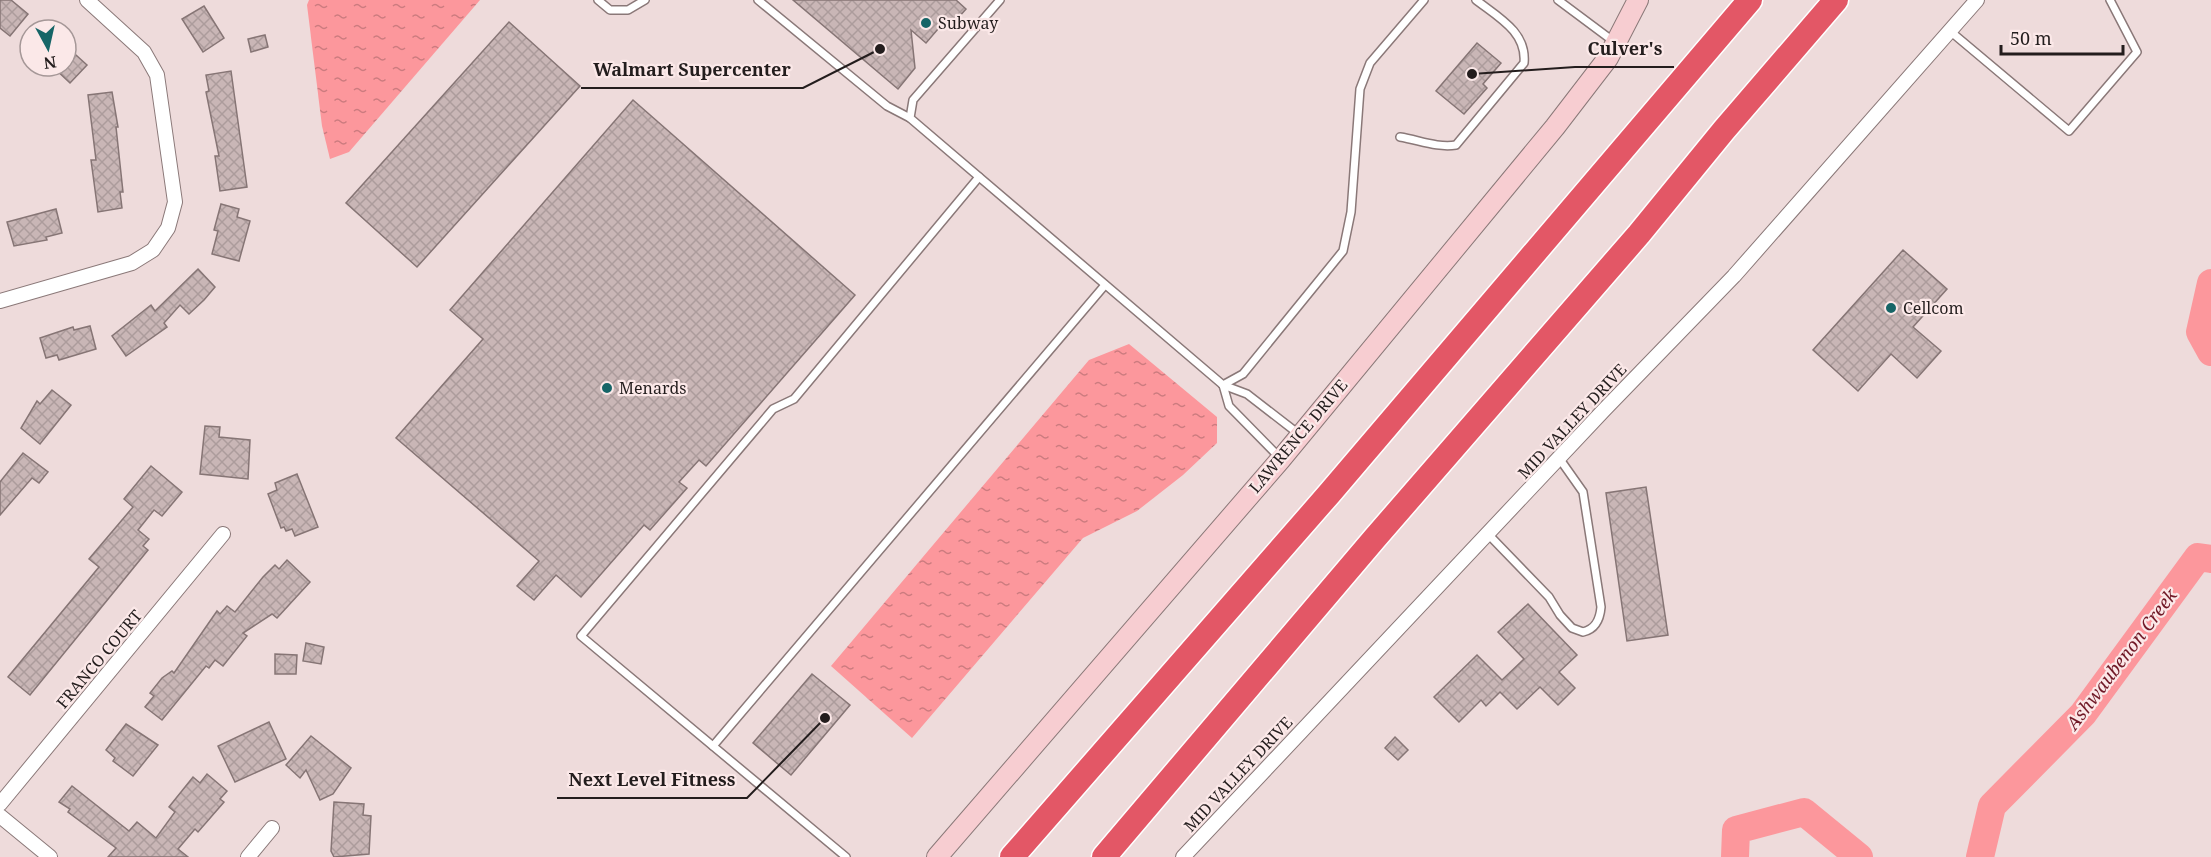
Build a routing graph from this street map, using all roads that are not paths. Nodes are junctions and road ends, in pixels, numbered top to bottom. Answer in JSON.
{"nodes":[{"id":1,"x":87,"y":0,"type":"edge"},
{"id":2,"x":598,"y":0,"type":"edge"},
{"id":3,"x":645,"y":0,"type":"edge"},
{"id":4,"x":758,"y":0,"type":"edge"},
{"id":5,"x":1000,"y":0,"type":"edge"},
{"id":6,"x":1424,"y":0,"type":"edge"},
{"id":7,"x":1476,"y":0,"type":"edge"},
{"id":8,"x":1558,"y":0,"type":"edge"},
{"id":9,"x":1638,"y":0,"type":"edge"},
{"id":10,"x":1748,"y":0,"type":"edge"},
{"id":11,"x":1836,"y":0,"type":"edge"},
{"id":12,"x":1855,"y":0,"type":"edge"},
{"id":13,"x":1977,"y":0,"type":"edge"},
{"id":14,"x":2110,"y":0,"type":"edge"},
{"id":15,"x":1949,"y":31,"type":"junction"},
{"id":16,"x":1617,"y":44,"type":"junction"},
{"id":17,"x":910,"y":118,"type":"junction"},
{"id":18,"x":1724,"y":130,"type":"junction"},
{"id":19,"x":1400,"y":137,"type":"dead end"},
{"id":20,"x":978,"y":177,"type":"junction"},
{"id":21,"x":1105,"y":285,"type":"junction"},
{"id":22,"x":0,"y":301,"type":"edge"},
{"id":23,"x":1222,"y":385,"type":"junction"},
{"id":24,"x":1300,"y":435,"type":"junction"},
{"id":25,"x":1558,"y":458,"type":"junction"},
{"id":26,"x":1281,"y":459,"type":"junction"},
{"id":27,"x":223,"y":534,"type":"dead end"},
{"id":28,"x":1488,"y":534,"type":"junction"},
{"id":29,"x":713,"y":746,"type":"junction"},
{"id":30,"x":0,"y":804,"type":"edge"},
{"id":31,"x":0,"y":816,"type":"edge"},
{"id":32,"x":272,"y":828,"type":"dead end"},
{"id":33,"x":50,"y":857,"type":"edge"},
{"id":34,"x":248,"y":857,"type":"edge"},
{"id":35,"x":846,"y":857,"type":"edge"},
{"id":36,"x":938,"y":857,"type":"edge"},
{"id":37,"x":1012,"y":857,"type":"edge"},
{"id":38,"x":1104,"y":857,"type":"edge"},
{"id":39,"x":1183,"y":857,"type":"edge"}],
"edges":[{"from":1,"to":22,"type":"street"},
{"from":2,"to":3,"type":"lane"},
{"from":4,"to":17,"type":"lane"},
{"from":5,"to":17,"type":"lane"},
{"from":6,"to":23,"type":"lane"},
{"from":7,"to":19,"type":"lane"},
{"from":8,"to":16,"type":"lane"},
{"from":9,"to":16,"type":"main road","name":"LAWRENCE DRIVE"},
{"from":10,"to":37,"type":"highway"},
{"from":11,"to":18,"type":"highway"},
{"from":12,"to":18,"type":"highway"},
{"from":13,"to":15,"type":"street","name":"MID VALLEY DRIVE"},
{"from":14,"to":15,"type":"lane"},
{"from":15,"to":25,"type":"street","name":"MID VALLEY DRIVE"},
{"from":16,"to":24,"type":"main road","name":"LAWRENCE DRIVE"},
{"from":17,"to":20,"type":"lane"},
{"from":18,"to":38,"type":"highway"},
{"from":20,"to":21,"type":"lane"},
{"from":20,"to":29,"type":"lane"},
{"from":21,"to":23,"type":"lane"},
{"from":21,"to":29,"type":"lane"},
{"from":23,"to":24,"type":"lane"},
{"from":23,"to":26,"type":"lane"},
{"from":24,"to":26,"type":"main road","name":"LAWRENCE DRIVE"},
{"from":25,"to":28,"type":"street","name":"MID VALLEY DRIVE"},
{"from":25,"to":28,"type":"lane"},
{"from":26,"to":36,"type":"main road","name":"LAWRENCE DRIVE"},
{"from":27,"to":30,"type":"street","name":"FRANCO COURT"},
{"from":28,"to":39,"type":"street","name":"MID VALLEY DRIVE"},
{"from":29,"to":35,"type":"lane"},
{"from":31,"to":33,"type":"street"},
{"from":32,"to":34,"type":"street"}]}
